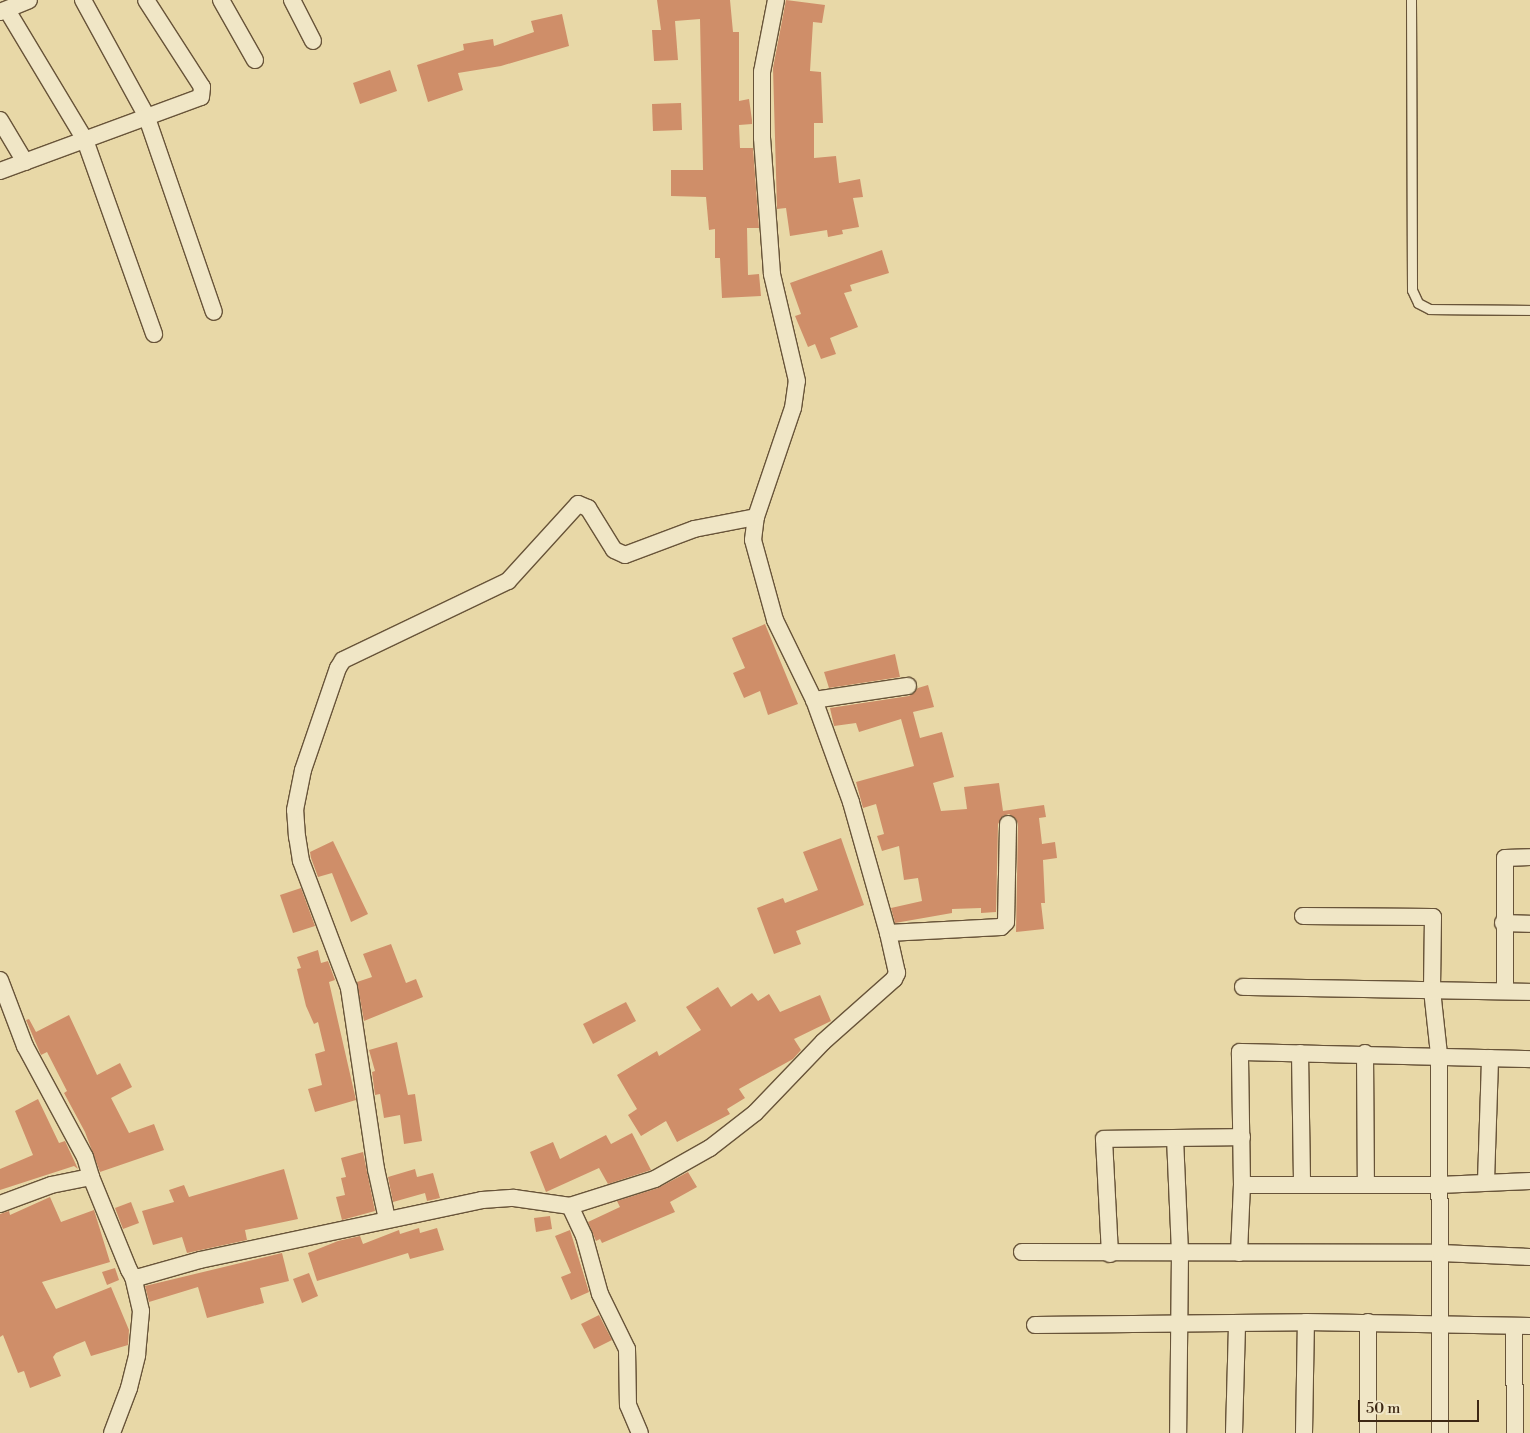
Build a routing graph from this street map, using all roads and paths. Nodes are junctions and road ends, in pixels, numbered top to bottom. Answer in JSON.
{"nodes":[{"id":1,"x":29,"y":0,"type":"edge"},
{"id":2,"x":83,"y":0,"type":"edge"},
{"id":3,"x":146,"y":0,"type":"edge"},
{"id":4,"x":221,"y":0,"type":"edge"},
{"id":5,"x":292,"y":0,"type":"edge"},
{"id":6,"x":776,"y":0,"type":"edge"},
{"id":7,"x":1411,"y":0,"type":"edge"},
{"id":8,"x":3,"y":11,"type":"edge"},
{"id":9,"x":313,"y":41,"type":"dead end"},
{"id":10,"x":255,"y":60,"type":"dead end"},
{"id":11,"x":146,"y":115,"type":"junction"},
{"id":12,"x":0,"y":120,"type":"edge"},
{"id":13,"x":86,"y":140,"type":"junction"},
{"id":14,"x":25,"y":162,"type":"junction"},
{"id":15,"x":0,"y":171,"type":"edge"},
{"id":16,"x":1530,"y":310,"type":"edge"},
{"id":17,"x":214,"y":312,"type":"dead end"},
{"id":18,"x":154,"y":334,"type":"dead end"},
{"id":19,"x":756,"y":517,"type":"junction"},
{"id":20,"x":908,"y":686,"type":"dead end"},
{"id":21,"x":814,"y":700,"type":"junction"},
{"id":22,"x":1008,"y":824,"type":"dead end"},
{"id":23,"x":1530,"y":857,"type":"edge"},
{"id":24,"x":1303,"y":916,"type":"dead end"},
{"id":25,"x":1503,"y":923,"type":"junction"},
{"id":26,"x":1530,"y":924,"type":"edge"},
{"id":27,"x":888,"y":933,"type":"junction"},
{"id":28,"x":0,"y":980,"type":"edge"},
{"id":29,"x":1243,"y":987,"type":"dead end"},
{"id":30,"x":1432,"y":990,"type":"junction"},
{"id":31,"x":1505,"y":991,"type":"junction"},
{"id":32,"x":1530,"y":992,"type":"edge"},
{"id":33,"x":1300,"y":1053,"type":"junction"},
{"id":34,"x":1365,"y":1053,"type":"junction"},
{"id":35,"x":1439,"y":1054,"type":"junction"},
{"id":36,"x":1490,"y":1058,"type":"junction"},
{"id":37,"x":1530,"y":1059,"type":"edge"},
{"id":38,"x":1242,"y":1137,"type":"junction"},
{"id":39,"x":1175,"y":1138,"type":"junction"},
{"id":40,"x":91,"y":1177,"type":"junction"},
{"id":41,"x":1486,"y":1180,"type":"junction"},
{"id":42,"x":1530,"y":1180,"type":"edge"},
{"id":43,"x":1302,"y":1184,"type":"junction"},
{"id":44,"x":1242,"y":1185,"type":"junction"},
{"id":45,"x":1366,"y":1185,"type":"junction"},
{"id":46,"x":1439,"y":1185,"type":"junction"},
{"id":47,"x":0,"y":1204,"type":"edge"},
{"id":48,"x":570,"y":1206,"type":"junction"},
{"id":49,"x":387,"y":1219,"type":"junction"},
{"id":50,"x":1022,"y":1252,"type":"dead end"},
{"id":51,"x":1180,"y":1253,"type":"junction"},
{"id":52,"x":1239,"y":1253,"type":"junction"},
{"id":53,"x":1441,"y":1253,"type":"junction"},
{"id":54,"x":1110,"y":1254,"type":"junction"},
{"id":55,"x":1530,"y":1258,"type":"edge"},
{"id":56,"x":134,"y":1276,"type":"junction"},
{"id":57,"x":1306,"y":1322,"type":"junction"},
{"id":58,"x":1368,"y":1322,"type":"junction"},
{"id":59,"x":1237,"y":1323,"type":"junction"},
{"id":60,"x":1442,"y":1323,"type":"junction"},
{"id":61,"x":1180,"y":1324,"type":"junction"},
{"id":62,"x":1035,"y":1325,"type":"dead end"},
{"id":63,"x":1522,"y":1326,"type":"edge"},
{"id":64,"x":112,"y":1433,"type":"edge"},
{"id":65,"x":640,"y":1433,"type":"edge"},
{"id":66,"x":1178,"y":1433,"type":"edge"},
{"id":67,"x":1234,"y":1433,"type":"edge"},
{"id":68,"x":1304,"y":1433,"type":"edge"},
{"id":69,"x":1368,"y":1433,"type":"edge"},
{"id":70,"x":1440,"y":1433,"type":"edge"},
{"id":71,"x":1515,"y":1433,"type":"edge"}],
"edges":[{"from":1,"to":8,"type":"street"},
{"from":2,"to":11,"type":"street"},
{"from":3,"to":11,"type":"street"},
{"from":4,"to":10,"type":"street"},
{"from":5,"to":9,"type":"street"},
{"from":6,"to":19,"type":"street"},
{"from":7,"to":16,"type":"lane"},
{"from":8,"to":13,"type":"street"},
{"from":11,"to":13,"type":"street"},
{"from":11,"to":17,"type":"street"},
{"from":12,"to":14,"type":"street"},
{"from":13,"to":14,"type":"street"},
{"from":13,"to":18,"type":"street"},
{"from":14,"to":15,"type":"street"},
{"from":19,"to":21,"type":"street"},
{"from":19,"to":49,"type":"street"},
{"from":20,"to":21,"type":"street"},
{"from":21,"to":27,"type":"street"},
{"from":22,"to":27,"type":"street"},
{"from":23,"to":25,"type":"street"},
{"from":24,"to":30,"type":"street"},
{"from":25,"to":26,"type":"street"},
{"from":25,"to":31,"type":"street"},
{"from":27,"to":48,"type":"street"},
{"from":28,"to":40,"type":"street"},
{"from":29,"to":30,"type":"street"},
{"from":30,"to":31,"type":"street"},
{"from":30,"to":35,"type":"street"},
{"from":31,"to":32,"type":"street"},
{"from":33,"to":34,"type":"street"},
{"from":33,"to":38,"type":"street"},
{"from":33,"to":43,"type":"street"},
{"from":34,"to":35,"type":"street"},
{"from":34,"to":45,"type":"street"},
{"from":35,"to":36,"type":"street"},
{"from":35,"to":46,"type":"street"},
{"from":36,"to":37,"type":"street"},
{"from":36,"to":41,"type":"street"},
{"from":38,"to":39,"type":"street"},
{"from":38,"to":44,"type":"street"},
{"from":39,"to":51,"type":"street"},
{"from":39,"to":54,"type":"street"},
{"from":40,"to":47,"type":"street"},
{"from":40,"to":56,"type":"street"},
{"from":41,"to":42,"type":"street"},
{"from":41,"to":46,"type":"street"},
{"from":43,"to":44,"type":"street"},
{"from":43,"to":45,"type":"street"},
{"from":44,"to":52,"type":"street"},
{"from":45,"to":46,"type":"street"},
{"from":46,"to":53,"type":"street"},
{"from":48,"to":49,"type":"street"},
{"from":48,"to":65,"type":"street"},
{"from":49,"to":56,"type":"street"},
{"from":50,"to":54,"type":"street"},
{"from":51,"to":52,"type":"street"},
{"from":51,"to":54,"type":"street"},
{"from":51,"to":61,"type":"street"},
{"from":52,"to":53,"type":"street"},
{"from":53,"to":55,"type":"street"},
{"from":53,"to":60,"type":"street"},
{"from":56,"to":64,"type":"street"},
{"from":57,"to":58,"type":"street"},
{"from":57,"to":59,"type":"street"},
{"from":57,"to":68,"type":"street"},
{"from":58,"to":60,"type":"street"},
{"from":58,"to":69,"type":"street"},
{"from":59,"to":61,"type":"street"},
{"from":59,"to":67,"type":"street"},
{"from":60,"to":63,"type":"street"},
{"from":60,"to":70,"type":"street"},
{"from":61,"to":62,"type":"street"},
{"from":61,"to":66,"type":"street"},
{"from":63,"to":71,"type":"street"}]}
